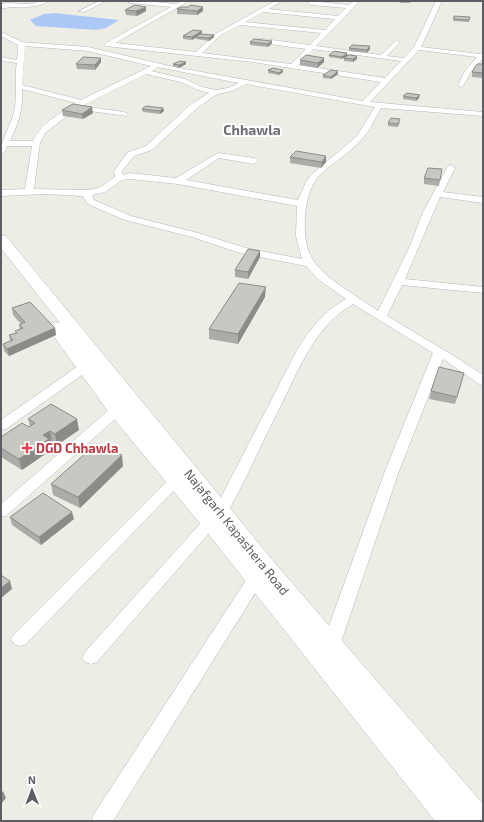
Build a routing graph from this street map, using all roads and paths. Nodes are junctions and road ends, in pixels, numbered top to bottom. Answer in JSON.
{"nodes":[{"id":1,"x":46,"y":1,"type":"edge"},
{"id":2,"x":103,"y":1,"type":"edge"},
{"id":3,"x":130,"y":1,"type":"edge"},
{"id":4,"x":186,"y":1,"type":"edge"},
{"id":5,"x":279,"y":1,"type":"edge"},
{"id":6,"x":356,"y":1,"type":"edge"},
{"id":7,"x":439,"y":1,"type":"edge"},
{"id":8,"x":311,"y":3,"type":"dead end"},
{"id":9,"x":177,"y":6,"type":"junction"},
{"id":10,"x":1,"y":7,"type":"edge"},
{"id":11,"x":305,"y":7,"type":"dead end"},
{"id":12,"x":349,"y":9,"type":"junction"},
{"id":13,"x":262,"y":10,"type":"junction"},
{"id":14,"x":82,"y":11,"type":"dead end"},
{"id":15,"x":150,"y":11,"type":"dead end"},
{"id":16,"x":165,"y":12,"type":"junction"},
{"id":17,"x":251,"y":16,"type":"junction"},
{"id":18,"x":266,"y":18,"type":"dead end"},
{"id":19,"x":341,"y":18,"type":"junction"},
{"id":20,"x":239,"y":23,"type":"junction"},
{"id":21,"x":327,"y":24,"type":"dead end"},
{"id":22,"x":335,"y":25,"type":"junction"},
{"id":23,"x":269,"y":31,"type":"dead end"},
{"id":24,"x":326,"y":32,"type":"junction"},
{"id":25,"x":1,"y":34,"type":"edge"},
{"id":26,"x":321,"y":38,"type":"junction"},
{"id":27,"x":256,"y":40,"type":"edge"},
{"id":28,"x":397,"y":42,"type":"dead end"},
{"id":29,"x":21,"y":44,"type":"junction"},
{"id":30,"x":108,"y":44,"type":"junction"},
{"id":31,"x":313,"y":47,"type":"junction"},
{"id":32,"x":417,"y":48,"type":"junction"},
{"id":33,"x":99,"y":51,"type":"junction"},
{"id":34,"x":198,"y":53,"type":"junction"},
{"id":35,"x":483,"y":55,"type":"edge"},
{"id":36,"x":383,"y":56,"type":"junction"},
{"id":37,"x":1,"y":59,"type":"edge"},
{"id":38,"x":405,"y":60,"type":"junction"},
{"id":39,"x":20,"y":62,"type":"junction"},
{"id":40,"x":156,"y":65,"type":"junction"},
{"id":41,"x":293,"y":66,"type":"junction"},
{"id":42,"x":145,"y":72,"type":"junction"},
{"id":43,"x":385,"y":80,"type":"junction"},
{"id":44,"x":247,"y":81,"type":"junction"},
{"id":45,"x":461,"y":85,"type":"dead end"},
{"id":46,"x":18,"y":86,"type":"junction"},
{"id":47,"x":216,"y":92,"type":"junction"},
{"id":48,"x":82,"y":102,"type":"junction"},
{"id":49,"x":365,"y":103,"type":"junction"},
{"id":50,"x":379,"y":106,"type":"junction"},
{"id":51,"x":74,"y":107,"type":"junction"},
{"id":52,"x":124,"y":114,"type":"dead end"},
{"id":53,"x":483,"y":114,"type":"edge"},
{"id":54,"x":36,"y":143,"type":"junction"},
{"id":55,"x":3,"y":148,"type":"edge"},
{"id":56,"x":254,"y":161,"type":"dead end"},
{"id":57,"x":451,"y":168,"type":"dead end"},
{"id":58,"x":119,"y":178,"type":"junction"},
{"id":59,"x":178,"y":181,"type":"junction"},
{"id":60,"x":28,"y":192,"type":"junction"},
{"id":61,"x":1,"y":193,"type":"edge"},
{"id":62,"x":87,"y":193,"type":"junction"},
{"id":63,"x":438,"y":194,"type":"junction"},
{"id":64,"x":483,"y":200,"type":"edge"},
{"id":65,"x":302,"y":204,"type":"junction"},
{"id":66,"x":1,"y":239,"type":"edge"},
{"id":67,"x":1,"y":256,"type":"edge"},
{"id":68,"x":310,"y":264,"type":"junction"},
{"id":69,"x":398,"y":281,"type":"junction"},
{"id":70,"x":483,"y":290,"type":"edge"},
{"id":71,"x":353,"y":300,"type":"junction"},
{"id":72,"x":381,"y":317,"type":"junction"},
{"id":73,"x":439,"y":353,"type":"junction"},
{"id":74,"x":85,"y":367,"type":"junction"},
{"id":75,"x":480,"y":377,"type":"edge"},
{"id":76,"x":117,"y":410,"type":"junction"},
{"id":77,"x":1,"y":426,"type":"edge"},
{"id":78,"x":176,"y":480,"type":"junction"},
{"id":79,"x":1,"y":512,"type":"edge"},
{"id":80,"x":216,"y":516,"type":"junction"},
{"id":81,"x":256,"y":578,"type":"junction"},
{"id":82,"x":20,"y":639,"type":"dead end"},
{"id":83,"x":331,"y":645,"type":"junction"},
{"id":84,"x":90,"y":657,"type":"dead end"},
{"id":85,"x":101,"y":821,"type":"edge"},
{"id":86,"x":454,"y":821,"type":"edge"},
{"id":87,"x":478,"y":821,"type":"edge"}],
"edges":[{"from":1,"to":10,"type":"street"},
{"from":2,"to":14,"type":"street"},
{"from":3,"to":9,"type":"street"},
{"from":4,"to":9,"type":"street"},
{"from":5,"to":13,"type":"street"},
{"from":6,"to":12,"type":"street"},
{"from":7,"to":32,"type":"street"},
{"from":8,"to":12,"type":"street"},
{"from":9,"to":16,"type":"street"},
{"from":11,"to":12,"type":"street"},
{"from":12,"to":19,"type":"street"},
{"from":13,"to":17,"type":"street"},
{"from":13,"to":19,"type":"street"},
{"from":15,"to":16,"type":"street"},
{"from":16,"to":30,"type":"street"},
{"from":17,"to":18,"type":"street"},
{"from":17,"to":20,"type":"street"},
{"from":19,"to":22,"type":"street"},
{"from":20,"to":24,"type":"street"},
{"from":20,"to":34,"type":"street"},
{"from":21,"to":22,"type":"street"},
{"from":22,"to":24,"type":"street"},
{"from":23,"to":26,"type":"street"},
{"from":24,"to":26,"type":"street"},
{"from":25,"to":29,"type":"street"},
{"from":26,"to":31,"type":"street"},
{"from":27,"to":31,"type":"street"},
{"from":28,"to":36,"type":"street"},
{"from":29,"to":33,"type":"street"},
{"from":29,"to":39,"type":"street"},
{"from":30,"to":33,"type":"street"},
{"from":30,"to":34,"type":"street"},
{"from":31,"to":36,"type":"street"},
{"from":31,"to":41,"type":"street"},
{"from":32,"to":35,"type":"street"},
{"from":32,"to":38,"type":"street"},
{"from":33,"to":40,"type":"street"},
{"from":34,"to":41,"type":"street"},
{"from":35,"to":45,"type":"street"},
{"from":36,"to":38,"type":"street"},
{"from":37,"to":39,"type":"street"},
{"from":38,"to":43,"type":"street"},
{"from":39,"to":46,"type":"street"},
{"from":40,"to":42,"type":"street"},
{"from":40,"to":44,"type":"street"},
{"from":41,"to":43,"type":"street"},
{"from":42,"to":47,"type":"street"},
{"from":42,"to":48,"type":"street"},
{"from":43,"to":49,"type":"street"},
{"from":44,"to":47,"type":"street"},
{"from":44,"to":49,"type":"street"},
{"from":46,"to":48,"type":"street"},
{"from":46,"to":55,"type":"street"},
{"from":47,"to":58,"type":"street"},
{"from":48,"to":51,"type":"street"},
{"from":49,"to":50,"type":"street"},
{"from":50,"to":53,"type":"street"},
{"from":50,"to":65,"type":"street"},
{"from":51,"to":52,"type":"street"},
{"from":51,"to":54,"type":"street"},
{"from":54,"to":55,"type":"street"},
{"from":54,"to":60,"type":"street"},
{"from":56,"to":59,"type":"street"},
{"from":57,"to":63,"type":"street"},
{"from":58,"to":59,"type":"street"},
{"from":58,"to":62,"type":"street"},
{"from":59,"to":65,"type":"street"},
{"from":60,"to":61,"type":"street"},
{"from":60,"to":62,"type":"street"},
{"from":62,"to":68,"type":"street"},
{"from":63,"to":64,"type":"street"},
{"from":63,"to":69,"type":"street"},
{"from":65,"to":68,"type":"street"},
{"from":66,"to":80,"type":"main road","name":"Najafgarh Kapashera Road"},
{"from":67,"to":74,"type":"main road"},
{"from":68,"to":71,"type":"street"},
{"from":69,"to":70,"type":"street"},
{"from":69,"to":72,"type":"street"},
{"from":71,"to":72,"type":"street"},
{"from":71,"to":80,"type":"street"},
{"from":72,"to":73,"type":"street"},
{"from":73,"to":75,"type":"street"},
{"from":73,"to":83,"type":"street"},
{"from":74,"to":76,"type":"main road"},
{"from":74,"to":77,"type":"street"},
{"from":76,"to":78,"type":"main road"},
{"from":76,"to":79,"type":"street"},
{"from":78,"to":80,"type":"main road"},
{"from":78,"to":82,"type":"street"},
{"from":80,"to":81,"type":"main road"},
{"from":80,"to":83,"type":"main road","name":"Najafgarh Kapashera Road"},
{"from":80,"to":84,"type":"street"},
{"from":81,"to":85,"type":"street"},
{"from":81,"to":86,"type":"main road"},
{"from":83,"to":87,"type":"main road","name":"Najafgarh Kapashera Road"}]}
